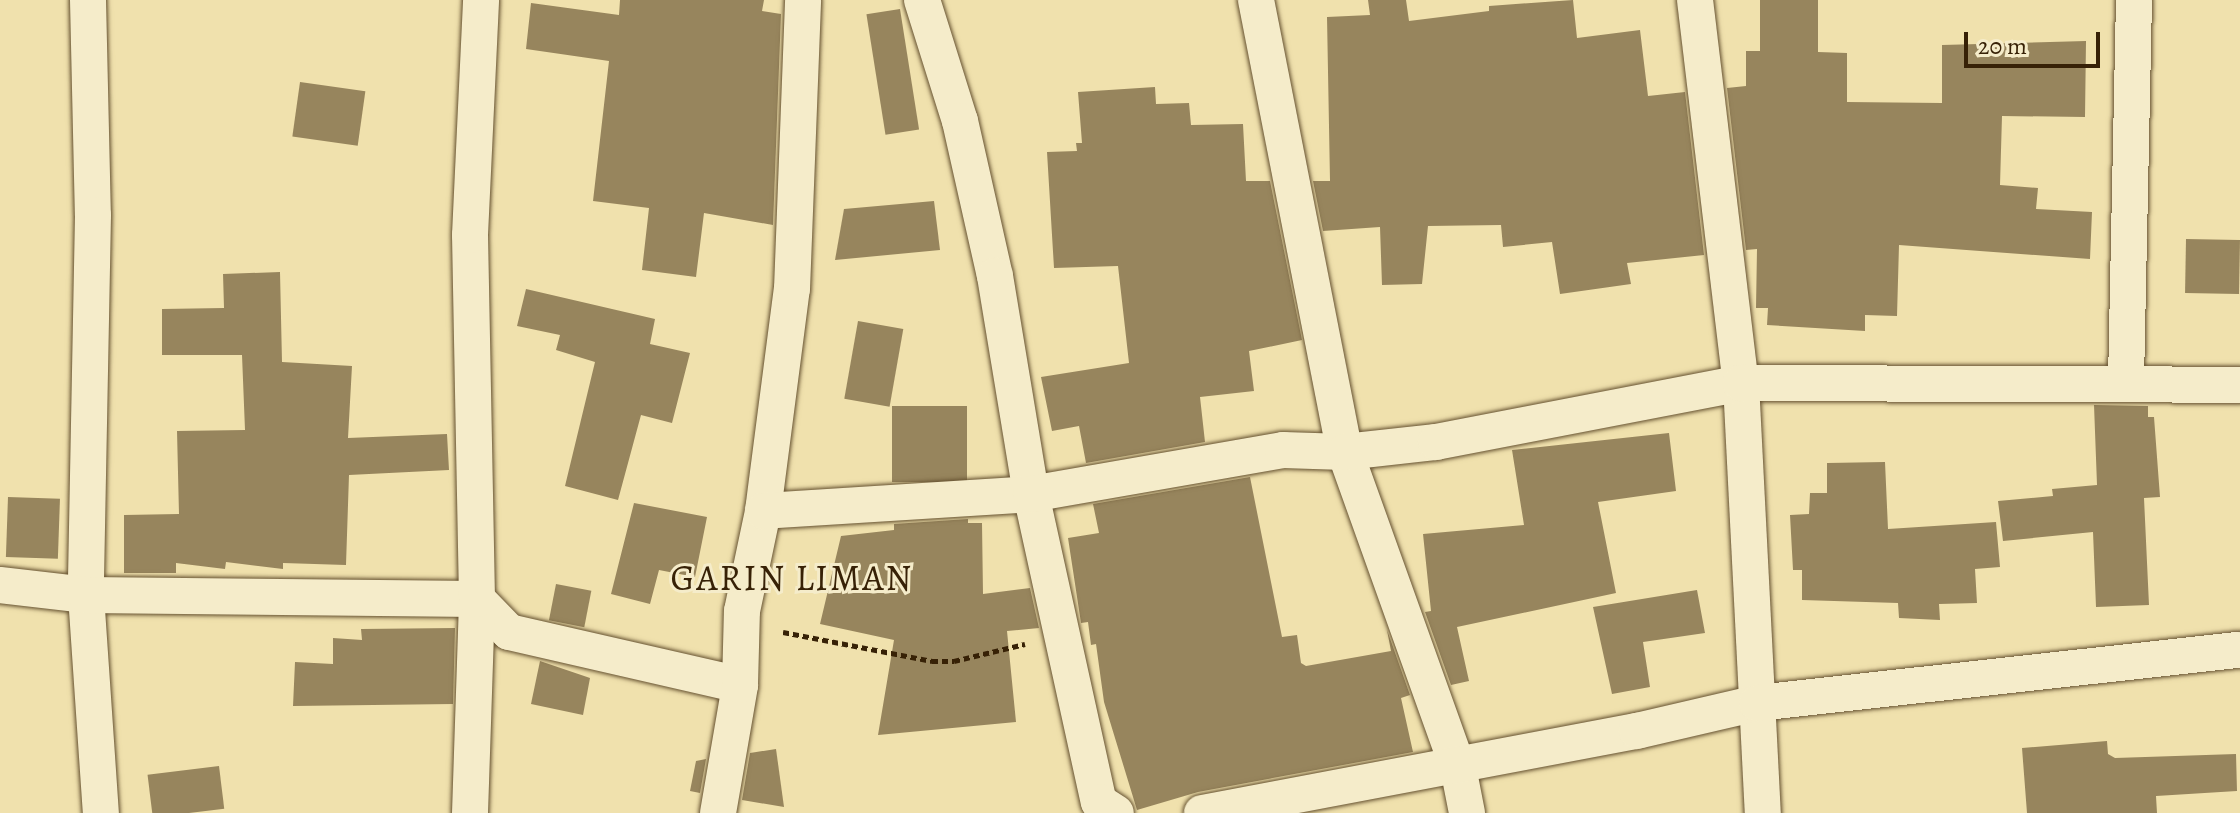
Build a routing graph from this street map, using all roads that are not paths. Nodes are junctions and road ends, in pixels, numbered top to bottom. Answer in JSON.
{"nodes":[{"id":1,"x":88,"y":0,"type":"edge"},
{"id":2,"x":481,"y":0,"type":"edge"},
{"id":3,"x":803,"y":0,"type":"edge"},
{"id":4,"x":922,"y":0,"type":"edge"},
{"id":5,"x":1256,"y":0,"type":"edge"},
{"id":6,"x":1695,"y":0,"type":"edge"},
{"id":7,"x":2134,"y":0,"type":"edge"},
{"id":8,"x":2126,"y":381,"type":"junction"},
{"id":9,"x":1741,"y":383,"type":"junction"},
{"id":10,"x":2240,"y":385,"type":"edge"},
{"id":11,"x":1345,"y":452,"type":"junction"},
{"id":12,"x":1031,"y":494,"type":"junction"},
{"id":13,"x":763,"y":511,"type":"junction"},
{"id":14,"x":0,"y":585,"type":"edge"},
{"id":15,"x":86,"y":595,"type":"junction"},
{"id":16,"x":477,"y":599,"type":"junction"},
{"id":17,"x":2240,"y":650,"type":"edge"},
{"id":18,"x":740,"y":685,"type":"junction"},
{"id":19,"x":1757,"y":703,"type":"junction"},
{"id":20,"x":1458,"y":767,"type":"junction"},
{"id":21,"x":101,"y":813,"type":"edge"},
{"id":22,"x":470,"y":813,"type":"edge"},
{"id":23,"x":718,"y":813,"type":"edge"},
{"id":24,"x":1116,"y":813,"type":"edge"},
{"id":25,"x":1202,"y":813,"type":"edge"},
{"id":26,"x":1467,"y":813,"type":"edge"},
{"id":27,"x":1763,"y":813,"type":"edge"}],
"edges":[{"from":1,"to":15,"type":"street"},
{"from":2,"to":16,"type":"street"},
{"from":3,"to":13,"type":"street"},
{"from":4,"to":12,"type":"street"},
{"from":5,"to":11,"type":"street"},
{"from":6,"to":9,"type":"street"},
{"from":7,"to":8,"type":"street"},
{"from":8,"to":9,"type":"street"},
{"from":8,"to":10,"type":"street"},
{"from":9,"to":11,"type":"street"},
{"from":9,"to":19,"type":"street"},
{"from":11,"to":12,"type":"street"},
{"from":11,"to":20,"type":"street"},
{"from":12,"to":13,"type":"street"},
{"from":12,"to":24,"type":"street"},
{"from":13,"to":18,"type":"street"},
{"from":14,"to":15,"type":"street"},
{"from":15,"to":16,"type":"street"},
{"from":15,"to":21,"type":"street"},
{"from":16,"to":18,"type":"street"},
{"from":16,"to":22,"type":"street"},
{"from":17,"to":19,"type":"street"},
{"from":18,"to":23,"type":"street"},
{"from":19,"to":20,"type":"street"},
{"from":19,"to":27,"type":"street"},
{"from":20,"to":25,"type":"street"},
{"from":20,"to":26,"type":"street"}]}
